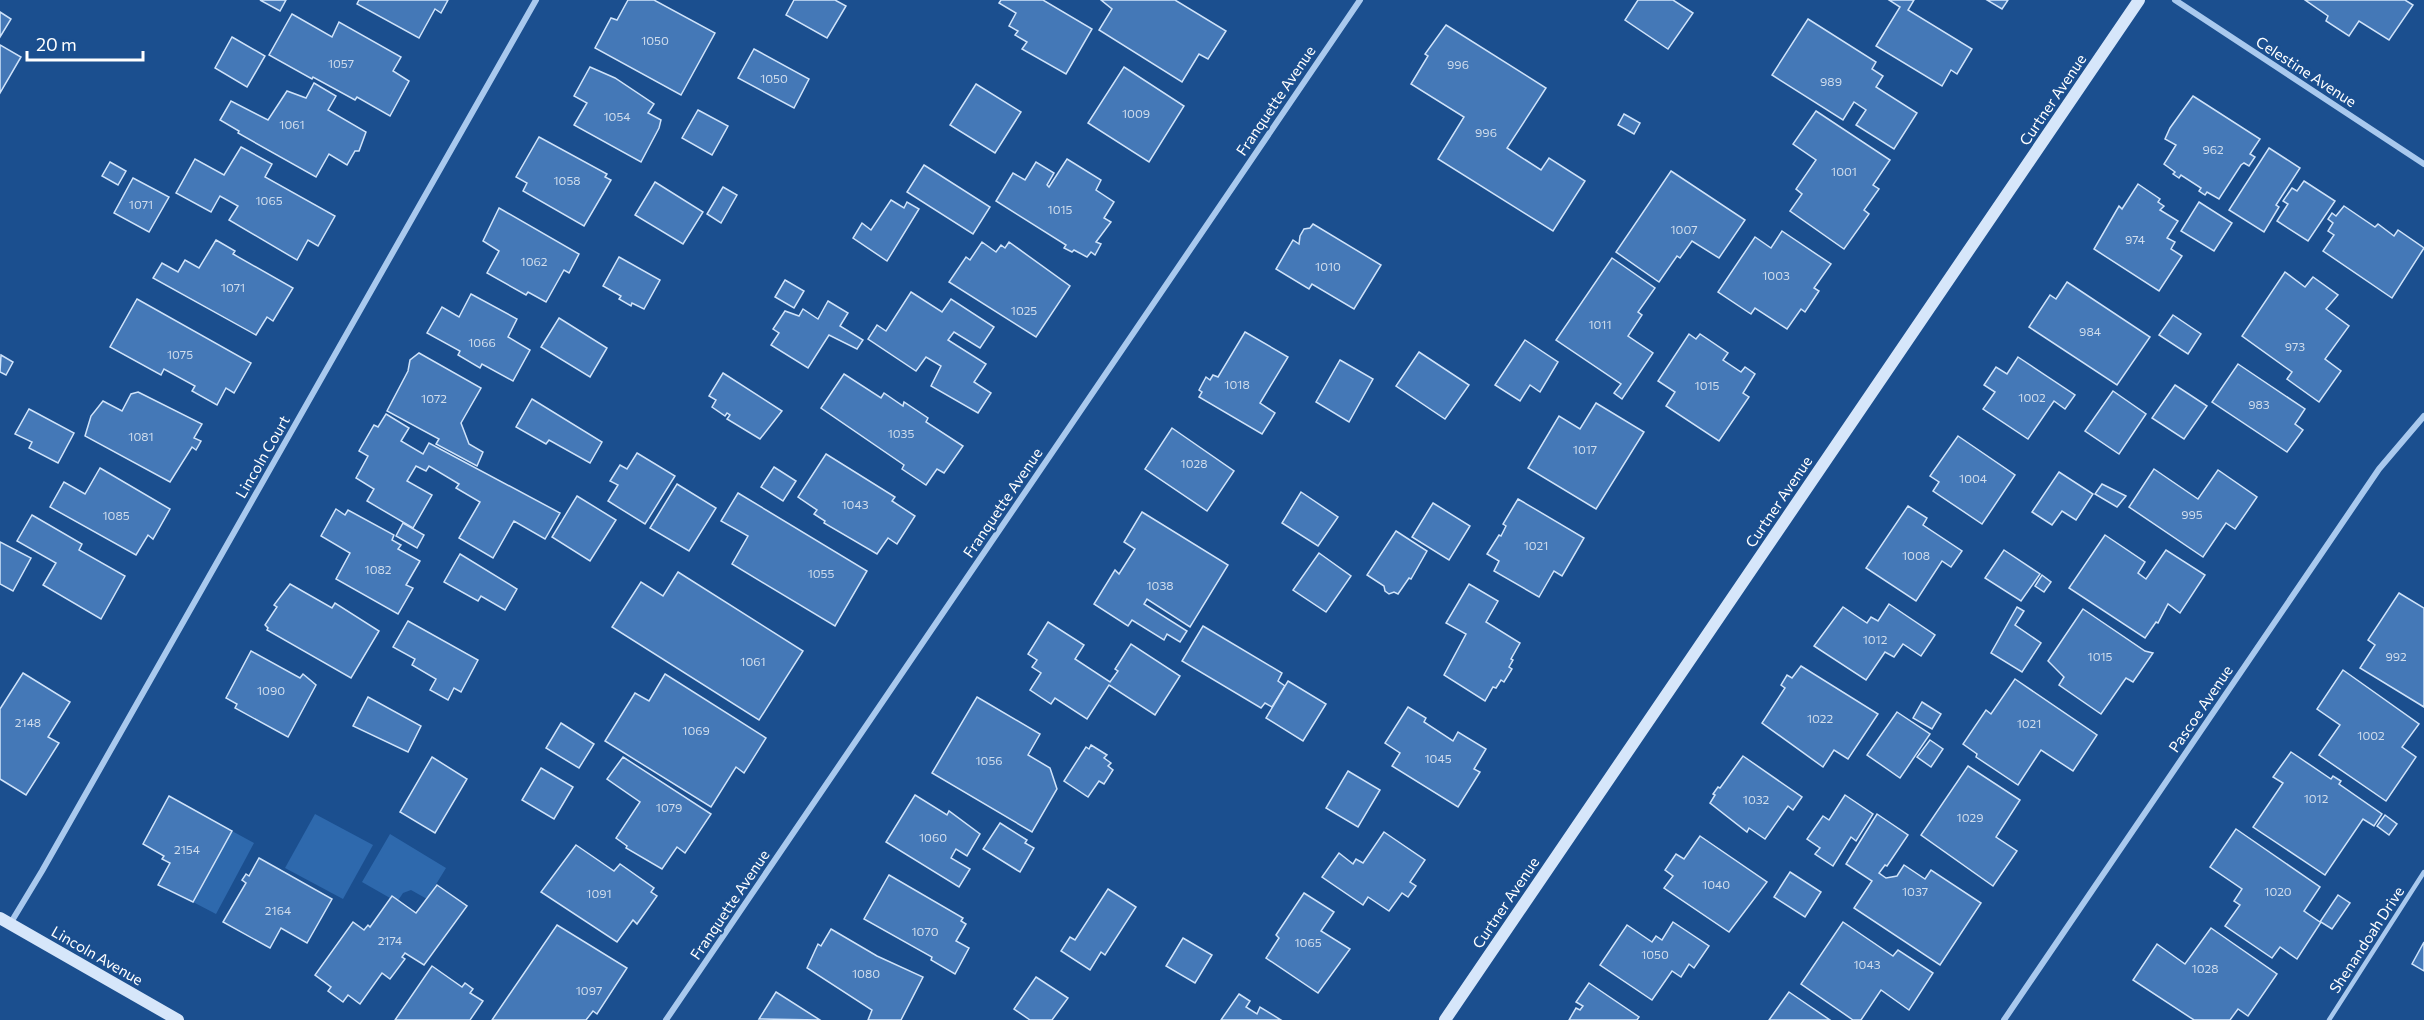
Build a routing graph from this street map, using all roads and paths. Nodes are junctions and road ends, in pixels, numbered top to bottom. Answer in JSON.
{"nodes":[{"id":1,"x":536,"y":0,"type":"edge"},
{"id":2,"x":1360,"y":0,"type":"edge"},
{"id":3,"x":2139,"y":0,"type":"edge"},
{"id":4,"x":2175,"y":0,"type":"edge"},
{"id":5,"x":2424,"y":164,"type":"edge"},
{"id":6,"x":2424,"y":416,"type":"edge"},
{"id":7,"x":2424,"y":872,"type":"edge"},
{"id":8,"x":5,"y":921,"type":"edge"},
{"id":9,"x":178,"y":1020,"type":"edge"},
{"id":10,"x":666,"y":1020,"type":"edge"},
{"id":11,"x":1445,"y":1020,"type":"edge"},
{"id":12,"x":2004,"y":1020,"type":"edge"},
{"id":13,"x":2330,"y":1020,"type":"edge"}],
"edges":[{"from":1,"to":8,"type":"street","name":"Lincoln Court"},
{"from":2,"to":10,"type":"street","name":"Franquette Avenue"},
{"from":3,"to":11,"type":"main road","name":"Curtner Avenue"},
{"from":4,"to":5,"type":"street","name":"Celestine Avenue"},
{"from":6,"to":12,"type":"street","name":"Pascoe Avenue"},
{"from":7,"to":13,"type":"lane","name":"Shenandoah Drive"},
{"from":8,"to":9,"type":"main road","name":"Lincoln Avenue"}]}
